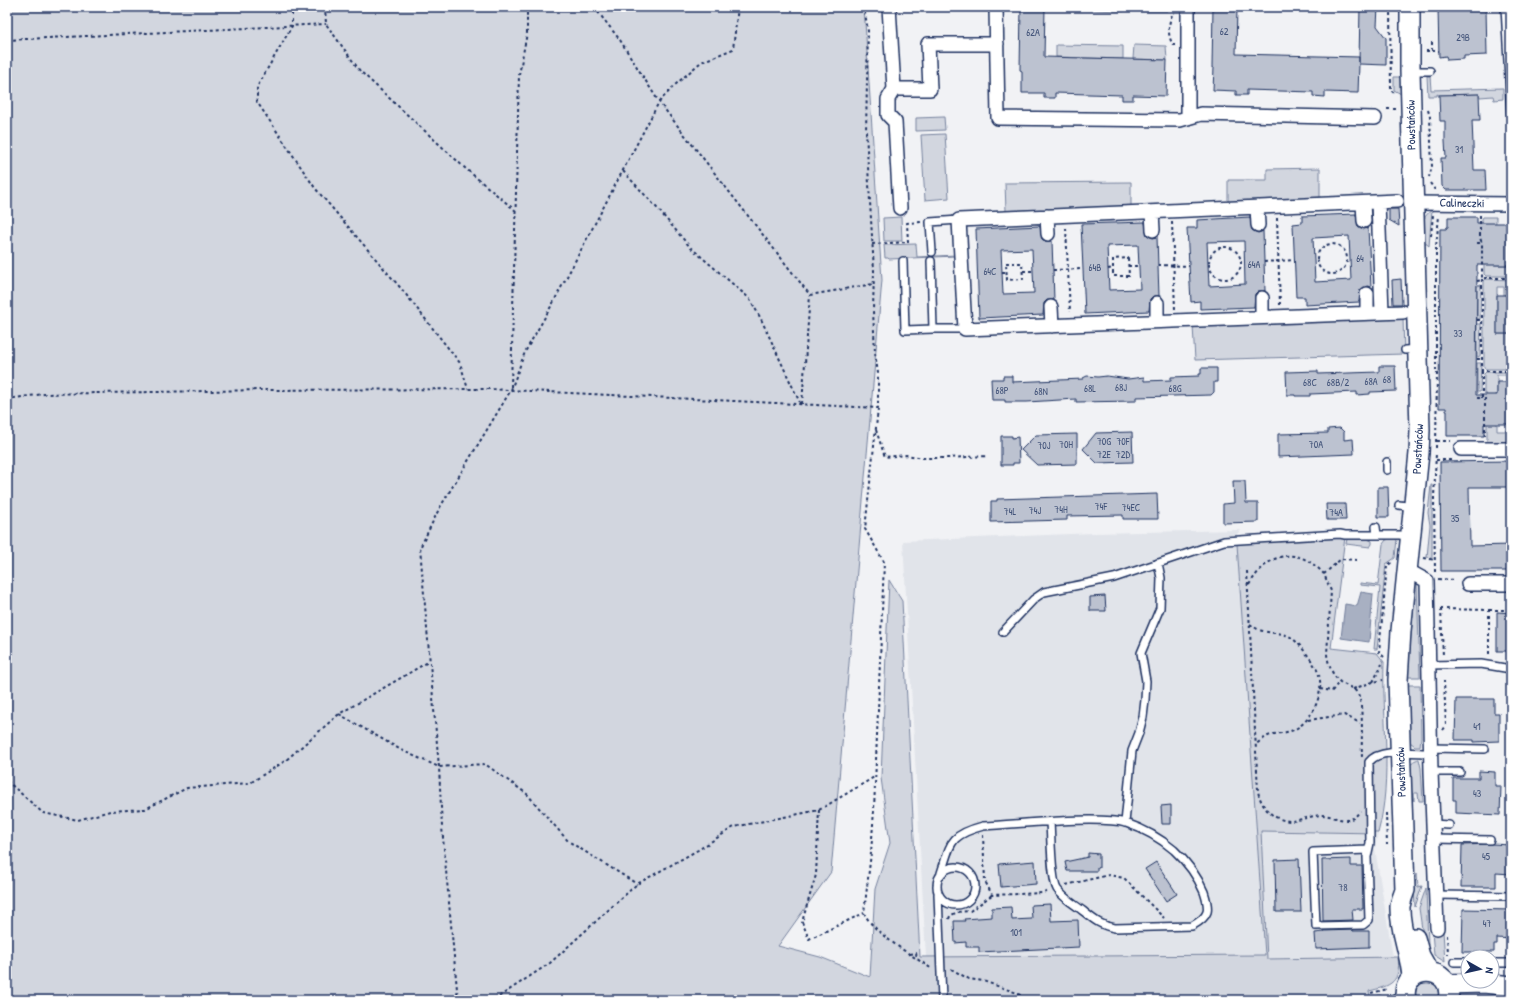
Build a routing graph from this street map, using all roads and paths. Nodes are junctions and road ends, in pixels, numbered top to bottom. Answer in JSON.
{"nodes":[{"id":1,"x":292,"y":7,"type":"edge"},
{"id":2,"x":325,"y":7,"type":"edge"},
{"id":3,"x":527,"y":7,"type":"edge"},
{"id":4,"x":594,"y":7,"type":"edge"},
{"id":5,"x":738,"y":7,"type":"edge"},
{"id":6,"x":864,"y":7,"type":"edge"},
{"id":7,"x":889,"y":7,"type":"edge"},
{"id":8,"x":996,"y":7,"type":"edge"},
{"id":9,"x":1188,"y":7,"type":"edge"},
{"id":10,"x":1390,"y":7,"type":"edge"},
{"id":11,"x":1410,"y":7,"type":"edge"},
{"id":12,"x":1505,"y":7,"type":"edge"},
{"id":13,"x":1169,"y":20,"type":"dead end"},
{"id":14,"x":326,"y":24,"type":"junction"},
{"id":15,"x":292,"y":26,"type":"junction"},
{"id":16,"x":1169,"y":38,"type":"dead end"},
{"id":17,"x":7,"y":40,"type":"edge"},
{"id":18,"x":1432,"y":42,"type":"dead end"},
{"id":19,"x":997,"y":44,"type":"junction"},
{"id":20,"x":1426,"y":44,"type":"dead end"},
{"id":21,"x":1426,"y":51,"type":"junction"},
{"id":22,"x":1432,"y":51,"type":"junction"},
{"id":23,"x":1439,"y":52,"type":"dead end"},
{"id":24,"x":1422,"y":71,"type":"junction"},
{"id":25,"x":894,"y":89,"type":"junction"},
{"id":26,"x":1400,"y":99,"type":"dead end"},
{"id":27,"x":659,"y":102,"type":"junction"},
{"id":28,"x":1426,"y":104,"type":"dead end"},
{"id":29,"x":1387,"y":109,"type":"dead end"},
{"id":30,"x":1400,"y":109,"type":"dead end"},
{"id":31,"x":1511,"y":116,"type":"edge"},
{"id":32,"x":1188,"y":118,"type":"junction"},
{"id":33,"x":1375,"y":118,"type":"dead end"},
{"id":34,"x":623,"y":171,"type":"junction"},
{"id":35,"x":1435,"y":190,"type":"dead end"},
{"id":36,"x":1378,"y":202,"type":"junction"},
{"id":37,"x":1407,"y":202,"type":"junction"},
{"id":38,"x":1363,"y":203,"type":"junction"},
{"id":39,"x":1511,"y":204,"type":"edge"},
{"id":40,"x":1276,"y":206,"type":"junction"},
{"id":41,"x":1257,"y":207,"type":"junction"},
{"id":42,"x":900,"y":208,"type":"dead end"},
{"id":43,"x":516,"y":211,"type":"junction"},
{"id":44,"x":1171,"y":211,"type":"junction"},
{"id":45,"x":1152,"y":212,"type":"junction"},
{"id":46,"x":1440,"y":214,"type":"dead end"},
{"id":47,"x":1473,"y":214,"type":"dead end"},
{"id":48,"x":1065,"y":215,"type":"junction"},
{"id":49,"x":1047,"y":216,"type":"junction"},
{"id":50,"x":959,"y":220,"type":"junction"},
{"id":51,"x":1364,"y":221,"type":"dead end"},
{"id":52,"x":930,"y":222,"type":"junction"},
{"id":53,"x":1258,"y":225,"type":"dead end"},
{"id":54,"x":1153,"y":230,"type":"dead end"},
{"id":55,"x":1048,"y":234,"type":"dead end"},
{"id":56,"x":1477,"y":243,"type":"dead end"},
{"id":57,"x":1482,"y":243,"type":"junction"},
{"id":58,"x":871,"y":244,"type":"junction"},
{"id":59,"x":932,"y":252,"type":"dead end"},
{"id":60,"x":1349,"y":259,"type":"joint"},
{"id":61,"x":1294,"y":260,"type":"dead end"},
{"id":62,"x":902,"y":261,"type":"dead end"},
{"id":63,"x":931,"y":261,"type":"dead end"},
{"id":64,"x":1279,"y":261,"type":"junction"},
{"id":65,"x":1241,"y":262,"type":"junction"},
{"id":66,"x":1244,"y":262,"type":"dead end"},
{"id":67,"x":1264,"y":262,"type":"dead end"},
{"id":68,"x":1158,"y":265,"type":"dead end"},
{"id":69,"x":1174,"y":265,"type":"junction"},
{"id":70,"x":1510,"y":265,"type":"dead end"},
{"id":71,"x":1128,"y":266,"type":"junction"},
{"id":72,"x":1138,"y":266,"type":"dead end"},
{"id":73,"x":1189,"y":266,"type":"dead end"},
{"id":74,"x":1113,"y":268,"type":"junction"},
{"id":75,"x":1083,"y":269,"type":"dead end"},
{"id":76,"x":1108,"y":269,"type":"dead end"},
{"id":77,"x":1053,"y":270,"type":"dead end"},
{"id":78,"x":1068,"y":270,"type":"junction"},
{"id":79,"x":1023,"y":271,"type":"junction"},
{"id":80,"x":1033,"y":271,"type":"dead end"},
{"id":81,"x":1002,"y":272,"type":"dead end"},
{"id":82,"x":1007,"y":272,"type":"junction"},
{"id":83,"x":1510,"y":278,"type":"edge"},
{"id":84,"x":1482,"y":279,"type":"junction"},
{"id":85,"x":1477,"y":280,"type":"dead end"},
{"id":86,"x":874,"y":284,"type":"junction"},
{"id":87,"x":1367,"y":294,"type":"dead end"},
{"id":88,"x":810,"y":295,"type":"junction"},
{"id":89,"x":1262,"y":298,"type":"dead end"},
{"id":90,"x":1157,"y":303,"type":"dead end"},
{"id":91,"x":1051,"y":307,"type":"dead end"},
{"id":92,"x":1410,"y":311,"type":"junction"},
{"id":93,"x":1382,"y":312,"type":"junction"},
{"id":94,"x":1367,"y":313,"type":"junction"},
{"id":95,"x":1281,"y":316,"type":"junction"},
{"id":96,"x":1262,"y":317,"type":"junction"},
{"id":97,"x":1477,"y":320,"type":"dead end"},
{"id":98,"x":1482,"y":320,"type":"junction"},
{"id":99,"x":1157,"y":321,"type":"junction"},
{"id":100,"x":1176,"y":321,"type":"junction"},
{"id":101,"x":1071,"y":325,"type":"junction"},
{"id":102,"x":1052,"y":326,"type":"junction"},
{"id":103,"x":933,"y":329,"type":"junction"},
{"id":104,"x":966,"y":329,"type":"junction"},
{"id":105,"x":1477,"y":359,"type":"dead end"},
{"id":106,"x":1482,"y":359,"type":"junction"},
{"id":107,"x":1482,"y":371,"type":"junction"},
{"id":108,"x":1510,"y":371,"type":"edge"},
{"id":109,"x":1508,"y":382,"type":"dead end"},
{"id":110,"x":468,"y":389,"type":"junction"},
{"id":111,"x":511,"y":390,"type":"junction"},
{"id":112,"x":1476,"y":398,"type":"dead end"},
{"id":113,"x":1482,"y":398,"type":"junction"},
{"id":114,"x":7,"y":399,"type":"edge"},
{"id":115,"x":802,"y":405,"type":"junction"},
{"id":116,"x":878,"y":408,"type":"junction"},
{"id":117,"x":876,"y":429,"type":"junction"},
{"id":118,"x":1437,"y":441,"type":"junction"},
{"id":119,"x":1485,"y":441,"type":"dead end"},
{"id":120,"x":1511,"y":449,"type":"edge"},
{"id":121,"x":1458,"y":450,"type":"junction"},
{"id":122,"x":988,"y":456,"type":"dead end"},
{"id":123,"x":1436,"y":460,"type":"junction"},
{"id":124,"x":1376,"y":527,"type":"dead end"},
{"id":125,"x":1377,"y":535,"type":"junction"},
{"id":126,"x":1411,"y":536,"type":"junction"},
{"id":127,"x":1424,"y":558,"type":"dead end"},
{"id":128,"x":1356,"y":560,"type":"dead end"},
{"id":129,"x":1435,"y":560,"type":"junction"},
{"id":130,"x":1158,"y":563,"type":"junction"},
{"id":131,"x":1407,"y":570,"type":"junction"},
{"id":132,"x":1247,"y":571,"type":"dead end"},
{"id":133,"x":1324,"y":574,"type":"junction"},
{"id":134,"x":1433,"y":580,"type":"junction"},
{"id":135,"x":1465,"y":582,"type":"joint"},
{"id":136,"x":1511,"y":584,"type":"edge"},
{"id":137,"x":1248,"y":586,"type":"junction"},
{"id":138,"x":1440,"y":603,"type":"dead end"},
{"id":139,"x":1489,"y":610,"type":"junction"},
{"id":140,"x":1511,"y":610,"type":"edge"},
{"id":141,"x":1250,"y":624,"type":"junction"},
{"id":142,"x":1003,"y":632,"type":"dead end"},
{"id":143,"x":1385,"y":658,"type":"dead end"},
{"id":144,"x":429,"y":662,"type":"junction"},
{"id":145,"x":1428,"y":665,"type":"junction"},
{"id":146,"x":1490,"y":665,"type":"junction"},
{"id":147,"x":1511,"y":669,"type":"edge"},
{"id":148,"x":1386,"y":680,"type":"dead end"},
{"id":149,"x":1340,"y":681,"type":"junction"},
{"id":150,"x":1373,"y":682,"type":"junction"},
{"id":151,"x":1320,"y":689,"type":"junction"},
{"id":152,"x":1352,"y":689,"type":"junction"},
{"id":153,"x":339,"y":714,"type":"junction"},
{"id":154,"x":1308,"y":720,"type":"junction"},
{"id":155,"x":1361,"y":723,"type":"junction"},
{"id":156,"x":1256,"y":744,"type":"junction"},
{"id":157,"x":1485,"y":749,"type":"dead end"},
{"id":158,"x":1430,"y":750,"type":"junction"},
{"id":159,"x":1400,"y":753,"type":"junction"},
{"id":160,"x":1362,"y":761,"type":"dead end"},
{"id":161,"x":439,"y":767,"type":"junction"},
{"id":162,"x":1431,"y":772,"type":"junction"},
{"id":163,"x":1460,"y":772,"type":"dead end"},
{"id":164,"x":876,"y":776,"type":"junction"},
{"id":165,"x":7,"y":781,"type":"edge"},
{"id":166,"x":1362,"y":806,"type":"dead end"},
{"id":167,"x":819,"y":810,"type":"junction"},
{"id":168,"x":1050,"y":822,"type":"junction"},
{"id":169,"x":1125,"y":823,"type":"junction"},
{"id":170,"x":1432,"y":824,"type":"junction"},
{"id":171,"x":1449,"y":825,"type":"dead end"},
{"id":172,"x":1433,"y":839,"type":"junction"},
{"id":173,"x":1490,"y":840,"type":"dead end"},
{"id":174,"x":1368,"y":850,"type":"junction"},
{"id":175,"x":941,"y":873,"type":"junction"},
{"id":176,"x":637,"y":884,"type":"junction"},
{"id":177,"x":938,"y":892,"type":"junction"},
{"id":178,"x":992,"y":895,"type":"dead end"},
{"id":179,"x":1436,"y":895,"type":"junction"},
{"id":180,"x":1511,"y":896,"type":"edge"},
{"id":181,"x":864,"y":913,"type":"junction"},
{"id":182,"x":948,"y":921,"type":"dead end"},
{"id":183,"x":1437,"y":928,"type":"dead end"},
{"id":184,"x":1454,"y":962,"type":"dead end"},
{"id":185,"x":1460,"y":962,"type":"edge"},
{"id":186,"x":1500,"y":963,"type":"edge"},
{"id":187,"x":1511,"y":963,"type":"edge"},
{"id":188,"x":941,"y":964,"type":"junction"},
{"id":189,"x":941,"y":975,"type":"junction"},
{"id":190,"x":1509,"y":986,"type":"edge"},
{"id":191,"x":1408,"y":989,"type":"edge"},
{"id":192,"x":1448,"y":994,"type":"edge"},
{"id":193,"x":458,"y":1000,"type":"edge"},
{"id":194,"x":494,"y":1000,"type":"edge"},
{"id":195,"x":942,"y":1000,"type":"edge"},
{"id":196,"x":1027,"y":1000,"type":"edge"}],
"edges":[{"from":1,"to":15,"type":"path"},
{"from":2,"to":14,"type":"path"},
{"from":3,"to":43,"type":"path"},
{"from":4,"to":27,"type":"path"},
{"from":5,"to":27,"type":"path"},
{"from":6,"to":58,"type":"path"},
{"from":7,"to":25,"type":"street"},
{"from":8,"to":19,"type":"street"},
{"from":9,"to":32,"type":"street"},
{"from":10,"to":26,"type":"path"},
{"from":11,"to":24,"type":"street","name":"Powstańców"},
{"from":12,"to":31,"type":"lane"},
{"from":13,"to":16,"type":"path"},
{"from":14,"to":15,"type":"path"},
{"from":14,"to":43,"type":"path"},
{"from":15,"to":17,"type":"path"},
{"from":15,"to":110,"type":"path"},
{"from":18,"to":22,"type":"path"},
{"from":19,"to":25,"type":"street"},
{"from":19,"to":32,"type":"street"},
{"from":20,"to":21,"type":"path"},
{"from":21,"to":22,"type":"path"},
{"from":21,"to":24,"type":"path"},
{"from":22,"to":23,"type":"path"},
{"from":24,"to":37,"type":"street","name":"Powstańców"},
{"from":25,"to":42,"type":"street"},
{"from":27,"to":34,"type":"path"},
{"from":27,"to":88,"type":"path"},
{"from":28,"to":35,"type":"path"},
{"from":29,"to":30,"type":"path"},
{"from":32,"to":33,"type":"street"},
{"from":34,"to":111,"type":"path"},
{"from":34,"to":115,"type":"path"},
{"from":36,"to":37,"type":"street","name":"Calineczki"},
{"from":36,"to":38,"type":"street","name":"Calineczki"},
{"from":36,"to":93,"type":"street"},
{"from":37,"to":39,"type":"street","name":"Calineczki"},
{"from":37,"to":92,"type":"street","name":"Powstańców"},
{"from":38,"to":40,"type":"street","name":"Calineczki"},
{"from":38,"to":51,"type":"street"},
{"from":40,"to":41,"type":"street","name":"Calineczki"},
{"from":40,"to":64,"type":"path"},
{"from":41,"to":44,"type":"street","name":"Calineczki"},
{"from":41,"to":53,"type":"street"},
{"from":43,"to":111,"type":"path"},
{"from":44,"to":45,"type":"street","name":"Calineczki"},
{"from":44,"to":69,"type":"path"},
{"from":45,"to":48,"type":"street","name":"Calineczki"},
{"from":45,"to":54,"type":"street"},
{"from":46,"to":118,"type":"path"},
{"from":47,"to":57,"type":"path"},
{"from":48,"to":49,"type":"street","name":"Calineczki"},
{"from":48,"to":78,"type":"path"},
{"from":49,"to":50,"type":"street","name":"Calineczki"},
{"from":49,"to":55,"type":"street"},
{"from":50,"to":52,"type":"lane"},
{"from":50,"to":104,"type":"street"},
{"from":52,"to":58,"type":"path"},
{"from":52,"to":59,"type":"lane"},
{"from":56,"to":57,"type":"path"},
{"from":57,"to":84,"type":"path"},
{"from":58,"to":86,"type":"path"},
{"from":60,"to":60,"type":"path"},
{"from":61,"to":64,"type":"path"},
{"from":62,"to":103,"type":"lane"},
{"from":63,"to":103,"type":"lane"},
{"from":64,"to":67,"type":"path"},
{"from":64,"to":95,"type":"path"},
{"from":65,"to":65,"type":"path"},
{"from":65,"to":66,"type":"path"},
{"from":68,"to":69,"type":"path"},
{"from":69,"to":73,"type":"path"},
{"from":69,"to":100,"type":"path"},
{"from":70,"to":83,"type":"path"},
{"from":71,"to":72,"type":"path"},
{"from":71,"to":74,"type":"path"},
{"from":71,"to":74,"type":"path"},
{"from":74,"to":76,"type":"path"},
{"from":75,"to":78,"type":"path"},
{"from":77,"to":78,"type":"path"},
{"from":78,"to":101,"type":"path"},
{"from":79,"to":80,"type":"path"},
{"from":79,"to":82,"type":"path"},
{"from":79,"to":82,"type":"path"},
{"from":81,"to":82,"type":"path"},
{"from":83,"to":84,"type":"path"},
{"from":84,"to":85,"type":"path"},
{"from":84,"to":98,"type":"path"},
{"from":86,"to":88,"type":"path"},
{"from":86,"to":116,"type":"path"},
{"from":87,"to":94,"type":"street"},
{"from":88,"to":115,"type":"path"},
{"from":89,"to":96,"type":"street"},
{"from":90,"to":99,"type":"street"},
{"from":91,"to":102,"type":"street"},
{"from":92,"to":93,"type":"street"},
{"from":92,"to":126,"type":"street","name":"Powstańców"},
{"from":93,"to":94,"type":"street"},
{"from":94,"to":95,"type":"street"},
{"from":95,"to":96,"type":"street"},
{"from":96,"to":100,"type":"street"},
{"from":97,"to":98,"type":"path"},
{"from":98,"to":106,"type":"path"},
{"from":99,"to":100,"type":"street"},
{"from":99,"to":101,"type":"street"},
{"from":101,"to":102,"type":"street"},
{"from":102,"to":104,"type":"street"},
{"from":103,"to":104,"type":"lane"},
{"from":105,"to":106,"type":"path"},
{"from":106,"to":107,"type":"path"},
{"from":107,"to":108,"type":"path"},
{"from":107,"to":113,"type":"path"},
{"from":108,"to":109,"type":"path"},
{"from":110,"to":111,"type":"path"},
{"from":110,"to":114,"type":"path"},
{"from":111,"to":115,"type":"path"},
{"from":111,"to":144,"type":"path"},
{"from":112,"to":113,"type":"path"},
{"from":113,"to":119,"type":"path"},
{"from":115,"to":116,"type":"path"},
{"from":116,"to":117,"type":"path"},
{"from":117,"to":122,"type":"path"},
{"from":117,"to":164,"type":"path"},
{"from":118,"to":121,"type":"path"},
{"from":118,"to":123,"type":"path"},
{"from":120,"to":121,"type":"street"},
{"from":121,"to":123,"type":"path"},
{"from":123,"to":129,"type":"path"},
{"from":124,"to":125,"type":"lane"},
{"from":125,"to":126,"type":"lane"},
{"from":125,"to":130,"type":"lane"},
{"from":126,"to":131,"type":"street","name":"Powstańców"},
{"from":127,"to":129,"type":"path"},
{"from":128,"to":133,"type":"path"},
{"from":129,"to":134,"type":"path"},
{"from":130,"to":142,"type":"lane"},
{"from":130,"to":169,"type":"lane"},
{"from":131,"to":134,"type":"street"},
{"from":131,"to":159,"type":"street","name":"Powstańców"},
{"from":132,"to":137,"type":"path"},
{"from":133,"to":137,"type":"path"},
{"from":133,"to":149,"type":"path"},
{"from":134,"to":135,"type":"path"},
{"from":134,"to":145,"type":"street"},
{"from":135,"to":136,"type":"street"},
{"from":137,"to":141,"type":"path"},
{"from":138,"to":139,"type":"path"},
{"from":139,"to":140,"type":"path"},
{"from":139,"to":146,"type":"path"},
{"from":141,"to":151,"type":"path"},
{"from":141,"to":156,"type":"path"},
{"from":143,"to":150,"type":"path"},
{"from":144,"to":153,"type":"path"},
{"from":144,"to":161,"type":"path"},
{"from":145,"to":146,"type":"lane"},
{"from":145,"to":158,"type":"street"},
{"from":146,"to":147,"type":"lane"},
{"from":148,"to":150,"type":"path"},
{"from":149,"to":151,"type":"path"},
{"from":149,"to":152,"type":"path"},
{"from":150,"to":152,"type":"path"},
{"from":151,"to":154,"type":"path"},
{"from":152,"to":155,"type":"path"},
{"from":153,"to":161,"type":"path"},
{"from":153,"to":165,"type":"path"},
{"from":154,"to":155,"type":"path"},
{"from":154,"to":156,"type":"path"},
{"from":155,"to":160,"type":"path"},
{"from":156,"to":166,"type":"path"},
{"from":157,"to":158,"type":"lane"},
{"from":158,"to":159,"type":"lane"},
{"from":158,"to":162,"type":"street"},
{"from":159,"to":174,"type":"lane"},
{"from":159,"to":191,"type":"street","name":"Powstańców"},
{"from":161,"to":176,"type":"path"},
{"from":161,"to":193,"type":"path"},
{"from":162,"to":163,"type":"lane"},
{"from":162,"to":170,"type":"street"},
{"from":164,"to":167,"type":"path"},
{"from":164,"to":181,"type":"path"},
{"from":167,"to":176,"type":"path"},
{"from":167,"to":181,"type":"path"},
{"from":168,"to":169,"type":"lane"},
{"from":168,"to":169,"type":"lane"},
{"from":168,"to":175,"type":"lane"},
{"from":170,"to":171,"type":"lane"},
{"from":170,"to":172,"type":"street"},
{"from":172,"to":173,"type":"lane"},
{"from":172,"to":179,"type":"street"},
{"from":174,"to":174,"type":"lane"},
{"from":175,"to":177,"type":"lane"},
{"from":175,"to":177,"type":"lane"},
{"from":176,"to":194,"type":"path"},
{"from":177,"to":188,"type":"lane"},
{"from":178,"to":182,"type":"path"},
{"from":179,"to":180,"type":"lane"},
{"from":179,"to":183,"type":"street"},
{"from":181,"to":189,"type":"path"},
{"from":184,"to":185,"type":"lane"},
{"from":186,"to":187,"type":"lane"},
{"from":188,"to":189,"type":"lane"},
{"from":188,"to":196,"type":"path"},
{"from":189,"to":195,"type":"lane"},
{"from":190,"to":192,"type":"street"},
{"from":191,"to":192,"type":"street"}]}
